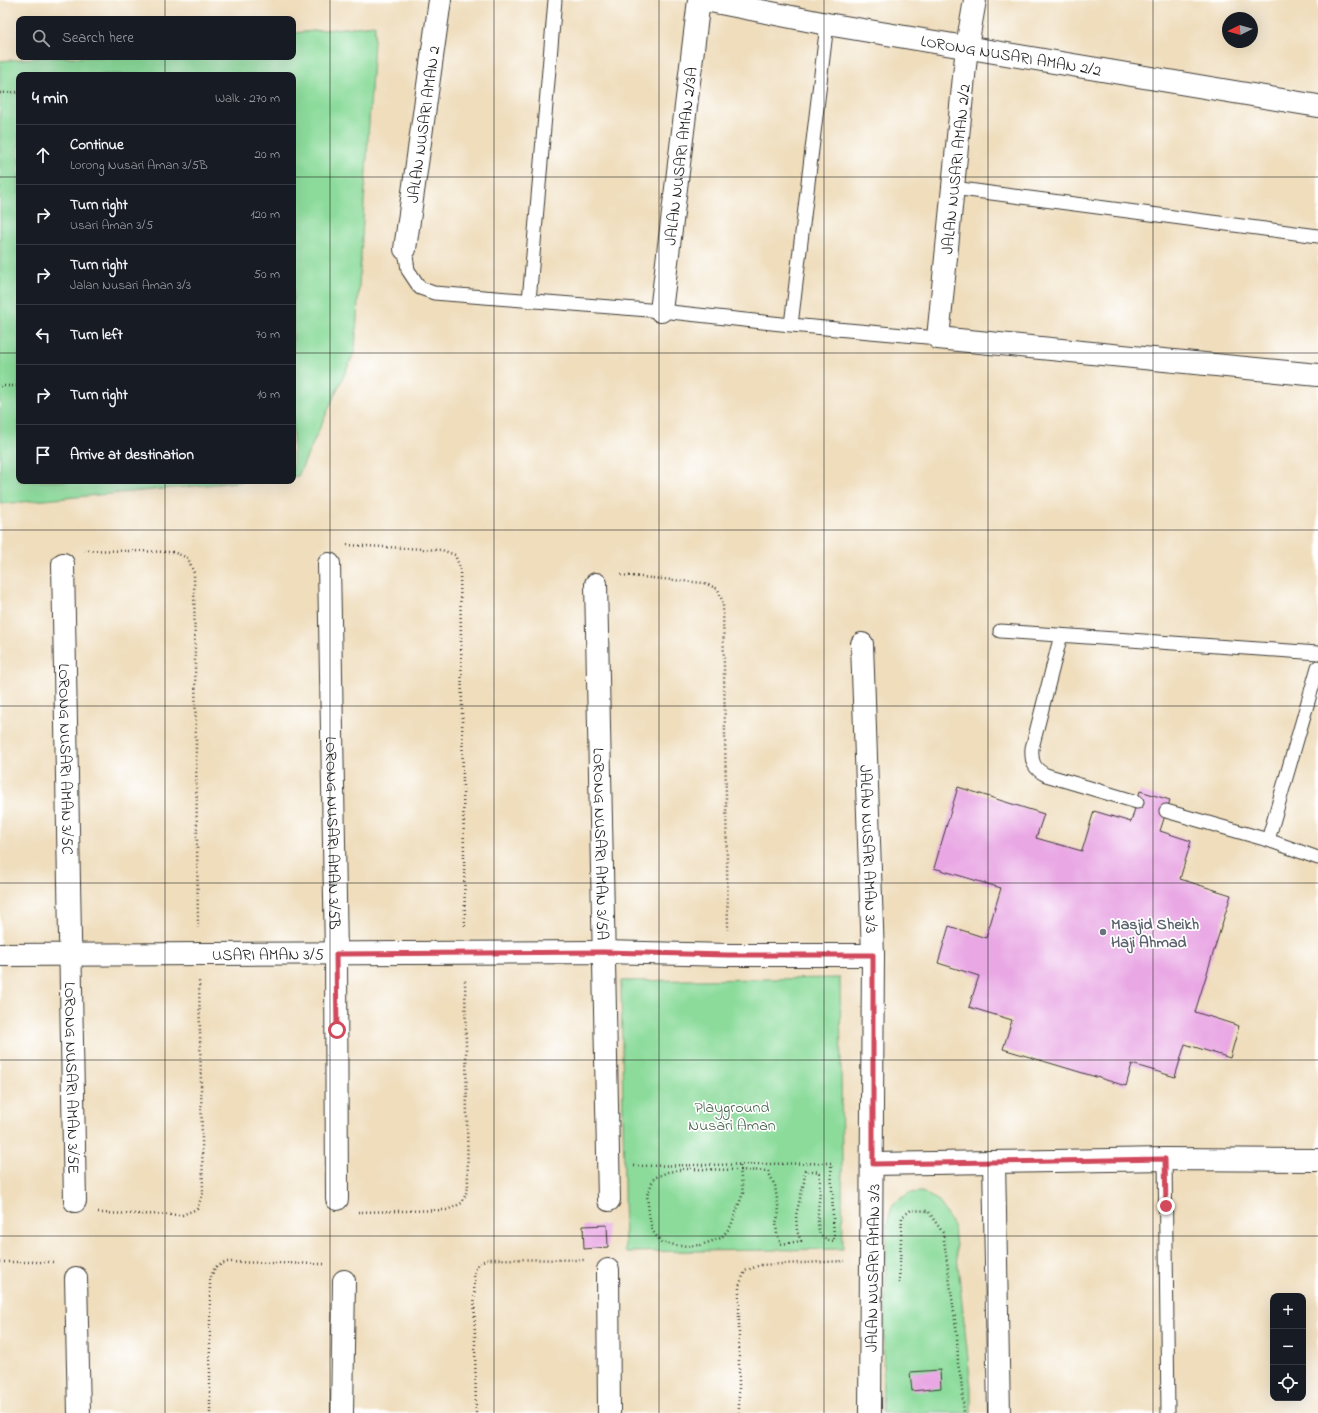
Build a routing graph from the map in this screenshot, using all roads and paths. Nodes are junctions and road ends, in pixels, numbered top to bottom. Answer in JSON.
{"nodes":[{"id":1,"x":440,"y":0,"type":"edge"},
{"id":2,"x":555,"y":0,"type":"edge"},
{"id":3,"x":698,"y":0,"type":"edge"},
{"id":4,"x":705,"y":0,"type":"edge"},
{"id":5,"x":975,"y":0,"type":"edge"},
{"id":6,"x":827,"y":24,"type":"junction"},
{"id":7,"x":968,"y":46,"type":"junction"},
{"id":8,"x":16,"y":92,"type":"edge"},
{"id":9,"x":0,"y":93,"type":"edge"},
{"id":10,"x":1318,"y":106,"type":"edge"},
{"id":11,"x":953,"y":188,"type":"junction"},
{"id":12,"x":1318,"y":236,"type":"edge"},
{"id":13,"x":405,"y":249,"type":"joint"},
{"id":14,"x":529,"y":301,"type":"junction"},
{"id":15,"x":661,"y":311,"type":"junction"},
{"id":16,"x":791,"y":325,"type":"junction"},
{"id":17,"x":938,"y":338,"type":"junction"},
{"id":18,"x":1318,"y":375,"type":"edge"},
{"id":19,"x":0,"y":386,"type":"edge"},
{"id":20,"x":16,"y":386,"type":"edge"},
{"id":21,"x":63,"y":564,"type":"joint"},
{"id":22,"x":329,"y":564,"type":"joint"},
{"id":23,"x":596,"y":584,"type":"joint"},
{"id":24,"x":1000,"y":631,"type":"dead end"},
{"id":25,"x":1061,"y":635,"type":"junction"},
{"id":26,"x":862,"y":644,"type":"dead end"},
{"id":27,"x":1318,"y":653,"type":"edge"},
{"id":28,"x":1318,"y":667,"type":"edge"},
{"id":29,"x":1137,"y":802,"type":"dead end"},
{"id":30,"x":1166,"y":810,"type":"dead end"},
{"id":31,"x":1268,"y":840,"type":"junction"},
{"id":32,"x":1318,"y":858,"type":"edge"},
{"id":33,"x":603,"y":952,"type":"junction"},
{"id":34,"x":465,"y":953,"type":"junction"},
{"id":35,"x":199,"y":954,"type":"junction"},
{"id":36,"x":336,"y":954,"type":"junction"},
{"id":37,"x":0,"y":955,"type":"edge"},
{"id":38,"x":71,"y":955,"type":"junction"},
{"id":39,"x":728,"y":955,"type":"junction"},
{"id":40,"x":873,"y":955,"type":"junction"},
{"id":41,"x":1165,"y":1159,"type":"junction"},
{"id":42,"x":1318,"y":1160,"type":"edge"},
{"id":43,"x":994,"y":1162,"type":"junction"},
{"id":44,"x":740,"y":1164,"type":"junction"},
{"id":45,"x":873,"y":1164,"type":"junction"},
{"id":46,"x":631,"y":1166,"type":"dead end"},
{"id":47,"x":740,"y":1170,"type":"junction"},
{"id":48,"x":337,"y":1199,"type":"joint"},
{"id":49,"x":609,"y":1200,"type":"dead end"},
{"id":50,"x":75,"y":1201,"type":"joint"},
{"id":51,"x":872,"y":1260,"type":"junction"},
{"id":52,"x":0,"y":1262,"type":"edge"},
{"id":53,"x":608,"y":1270,"type":"joint"},
{"id":54,"x":76,"y":1278,"type":"joint"},
{"id":55,"x":344,"y":1281,"type":"joint"},
{"id":56,"x":899,"y":1288,"type":"dead end"},
{"id":57,"x":78,"y":1413,"type":"edge"},
{"id":58,"x":210,"y":1413,"type":"edge"},
{"id":59,"x":342,"y":1413,"type":"edge"},
{"id":60,"x":476,"y":1413,"type":"edge"},
{"id":61,"x":609,"y":1413,"type":"edge"},
{"id":62,"x":739,"y":1413,"type":"edge"},
{"id":63,"x":870,"y":1413,"type":"edge"},
{"id":64,"x":964,"y":1413,"type":"edge"},
{"id":65,"x":999,"y":1413,"type":"edge"},
{"id":66,"x":1168,"y":1413,"type":"edge"}],
"edges":[{"from":1,"to":13,"type":"street","name":"JALAN NUSARI AMAN 2"},
{"from":2,"to":14,"type":"lane"},
{"from":3,"to":15,"type":"street","name":"JALAN NUSARI AMAN 2/3A"},
{"from":4,"to":6,"type":"street","name":"LORONG NUSARI AMAN 2/2"},
{"from":5,"to":7,"type":"street","name":"JALAN NUSARI AMAN 2/2"},
{"from":6,"to":7,"type":"street","name":"LORONG NUSARI AMAN 2/2"},
{"from":6,"to":16,"type":"lane"},
{"from":7,"to":10,"type":"street","name":"LORONG NUSARI AMAN 2/2"},
{"from":7,"to":11,"type":"street","name":"JALAN NUSARI AMAN 2/2"},
{"from":8,"to":9,"type":"path"},
{"from":11,"to":12,"type":"lane"},
{"from":11,"to":17,"type":"street","name":"JALAN NUSARI AMAN 2/2"},
{"from":13,"to":14,"type":"lane"},
{"from":14,"to":15,"type":"lane"},
{"from":15,"to":16,"type":"lane"},
{"from":16,"to":17,"type":"lane"},
{"from":17,"to":18,"type":"street"},
{"from":19,"to":20,"type":"path"},
{"from":21,"to":35,"type":"path"},
{"from":21,"to":38,"type":"street","name":"LORONG NUSARI AMAN 3/5C"},
{"from":22,"to":34,"type":"path"},
{"from":22,"to":36,"type":"street","name":"LORONG NUSARI AMAN 3/5B"},
{"from":23,"to":33,"type":"street","name":"LORONG NUSARI AMAN 3/5A"},
{"from":23,"to":39,"type":"path"},
{"from":24,"to":25,"type":"lane"},
{"from":25,"to":27,"type":"lane"},
{"from":25,"to":29,"type":"lane"},
{"from":26,"to":40,"type":"street","name":"JALAN NUSARI AMAN 3/3"},
{"from":28,"to":31,"type":"lane"},
{"from":30,"to":31,"type":"lane"},
{"from":31,"to":32,"type":"lane"},
{"from":33,"to":34,"type":"street","name":"USARI AMAN 3/5"},
{"from":33,"to":39,"type":"street","name":"USARI AMAN 3/5"},
{"from":33,"to":49,"type":"street","name":"LORONG NUSARI AMAN 3/5A"},
{"from":34,"to":36,"type":"street","name":"USARI AMAN 3/5"},
{"from":34,"to":48,"type":"path"},
{"from":35,"to":36,"type":"street","name":"USARI AMAN 3/5"},
{"from":35,"to":38,"type":"street","name":"USARI AMAN 3/5"},
{"from":35,"to":50,"type":"path"},
{"from":36,"to":48,"type":"street","name":"LORONG NUSARI AMAN 3/5B"},
{"from":37,"to":38,"type":"street","name":"USARI AMAN 3/5"},
{"from":38,"to":50,"type":"street","name":"LORONG NUSARI AMAN 3/5E"},
{"from":39,"to":40,"type":"street","name":"USARI AMAN 3/5"},
{"from":40,"to":45,"type":"street","name":"JALAN NUSARI AMAN 3/3"},
{"from":41,"to":42,"type":"street"},
{"from":41,"to":43,"type":"street"},
{"from":41,"to":66,"type":"lane"},
{"from":43,"to":45,"type":"street"},
{"from":43,"to":65,"type":"street"},
{"from":44,"to":46,"type":"path"},
{"from":44,"to":47,"type":"path"},
{"from":44,"to":47,"type":"path"},
{"from":45,"to":51,"type":"street","name":"JALAN NUSARI AMAN 3/3"},
{"from":47,"to":47,"type":"path"},
{"from":51,"to":62,"type":"path"},
{"from":51,"to":63,"type":"street","name":"JALAN NUSARI AMAN 3/3"},
{"from":52,"to":54,"type":"path"},
{"from":53,"to":60,"type":"path"},
{"from":53,"to":61,"type":"street"},
{"from":54,"to":57,"type":"street"},
{"from":55,"to":58,"type":"path"},
{"from":55,"to":59,"type":"street"},
{"from":56,"to":64,"type":"path"}]}
